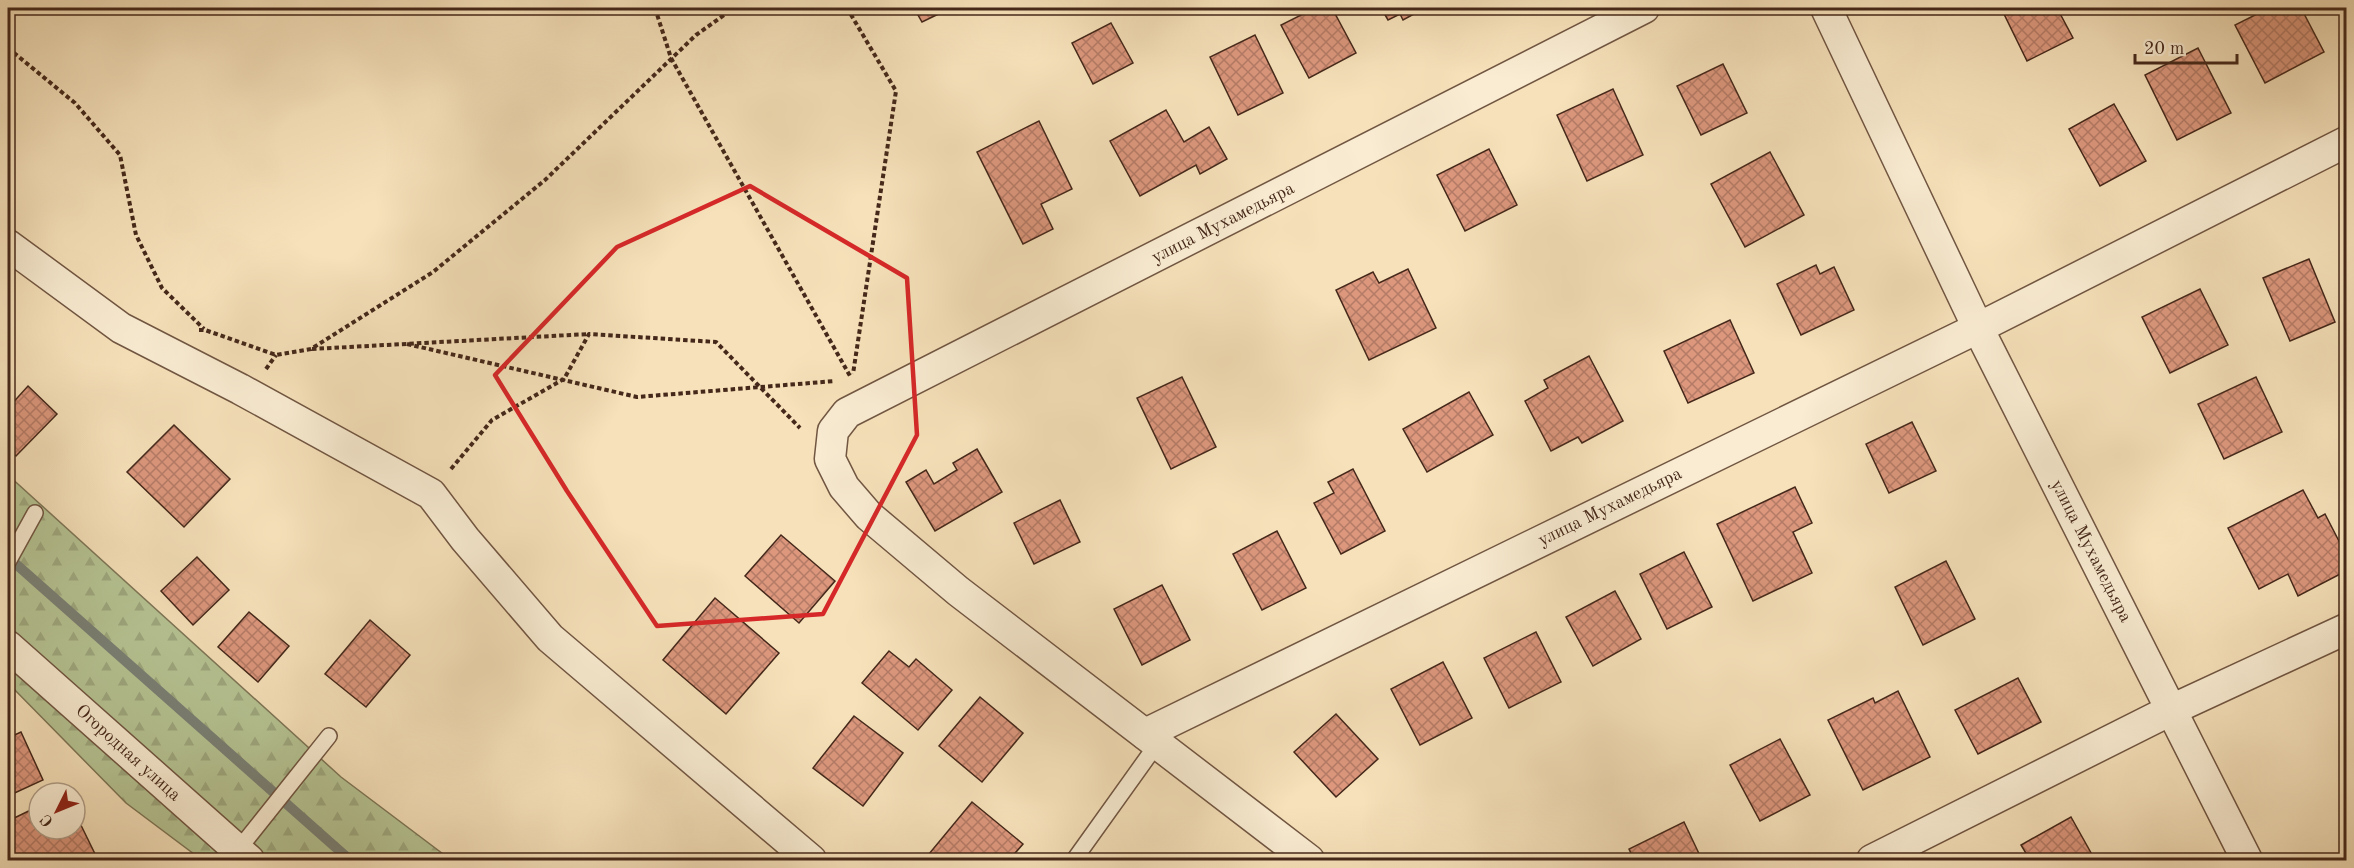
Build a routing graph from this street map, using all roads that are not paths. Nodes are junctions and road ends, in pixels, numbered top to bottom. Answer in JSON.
{"nodes":[{"id":1,"x":1644,"y":8,"type":"edge"},
{"id":2,"x":1826,"y":8,"type":"edge"},
{"id":3,"x":2346,"y":142,"type":"edge"},
{"id":4,"x":8,"y":245,"type":"edge"},
{"id":5,"x":1978,"y":328,"type":"junction"},
{"id":6,"x":36,"y":513,"type":"dead end"},
{"id":7,"x":8,"y":562,"type":"edge"},
{"id":8,"x":2346,"y":629,"type":"edge"},
{"id":9,"x":8,"y":646,"type":"edge"},
{"id":10,"x":2171,"y":710,"type":"junction"},
{"id":11,"x":329,"y":736,"type":"dead end"},
{"id":12,"x":1151,"y":739,"type":"junction"},
{"id":13,"x":244,"y":856,"type":"edge"},
{"id":14,"x":811,"y":861,"type":"edge"},
{"id":15,"x":1074,"y":861,"type":"edge"},
{"id":16,"x":1309,"y":861,"type":"edge"},
{"id":17,"x":1872,"y":861,"type":"edge"},
{"id":18,"x":2247,"y":861,"type":"edge"}],
"edges":[{"from":1,"to":12,"type":"street","name":"улица Мухамедьяра"},
{"from":2,"to":5,"type":"street","name":"улица Мухамедьяра"},
{"from":3,"to":5,"type":"street","name":"улица Мухамедьяра"},
{"from":4,"to":14,"type":"street"},
{"from":5,"to":10,"type":"street","name":"улица Мухамедьяра"},
{"from":5,"to":12,"type":"street","name":"улица Мухамедьяра"},
{"from":6,"to":7,"type":"lane"},
{"from":8,"to":10,"type":"street"},
{"from":9,"to":13,"type":"street","name":"Огородная улица"},
{"from":10,"to":17,"type":"street"},
{"from":10,"to":18,"type":"street","name":"улица Мухамедьяра"},
{"from":11,"to":13,"type":"lane"},
{"from":12,"to":15,"type":"lane"},
{"from":12,"to":16,"type":"street"}]}
